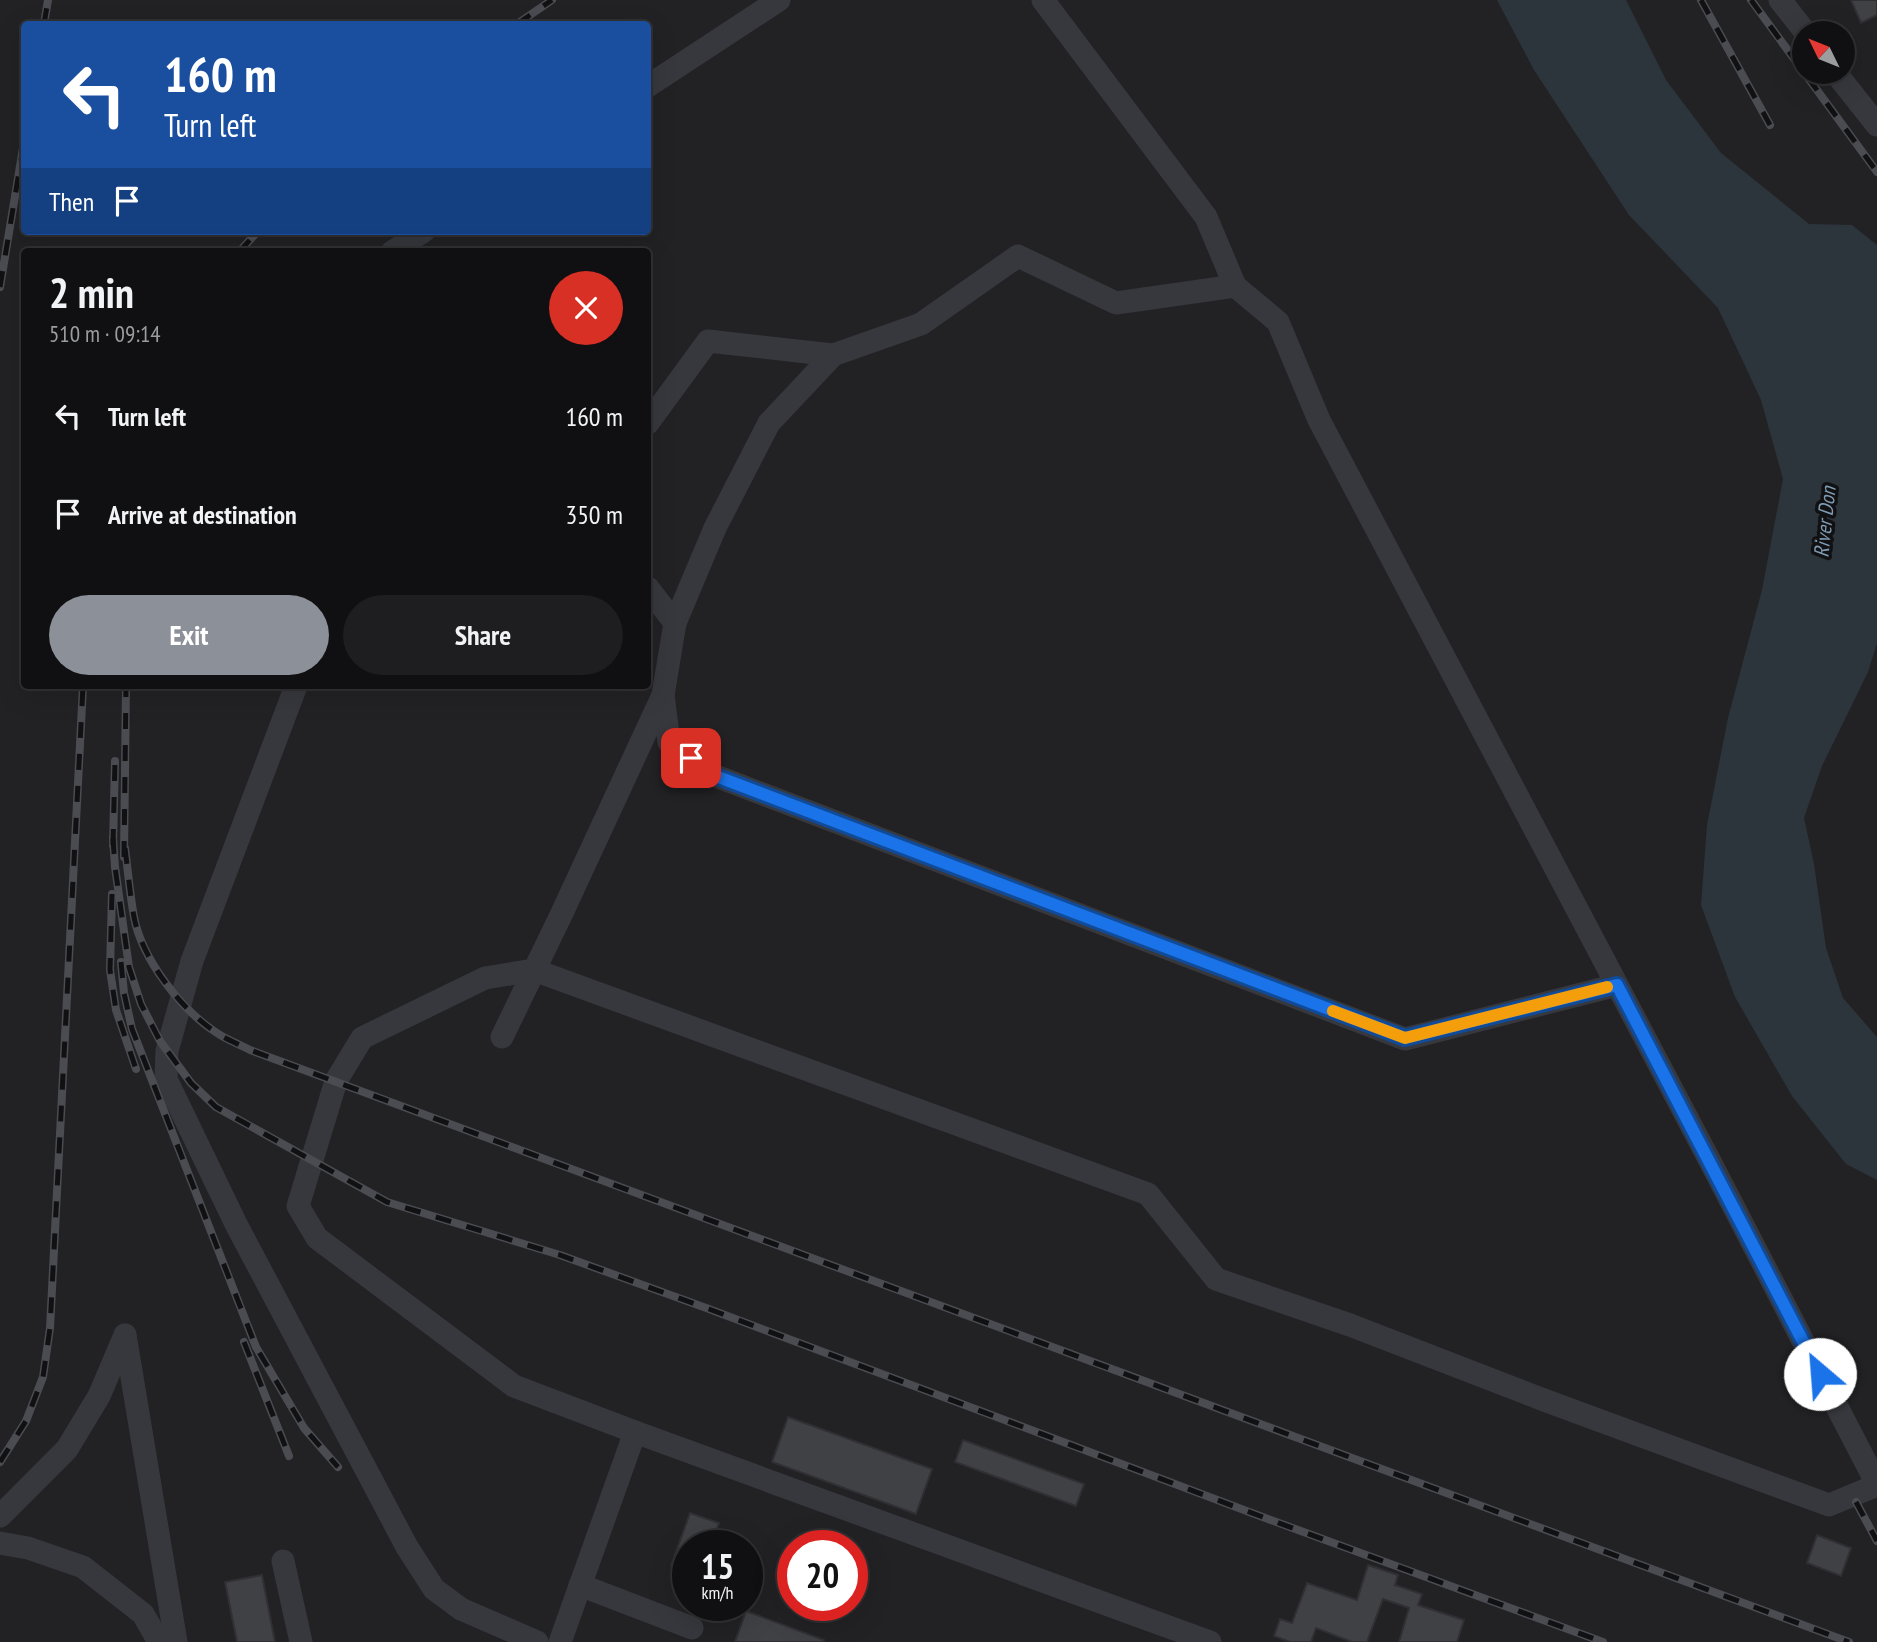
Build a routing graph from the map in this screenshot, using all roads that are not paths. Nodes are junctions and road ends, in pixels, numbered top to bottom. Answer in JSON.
{"nodes":[{"id":1,"x":779,"y":0,"type":"edge"},
{"id":2,"x":1043,"y":0,"type":"edge"},
{"id":3,"x":1780,"y":0,"type":"edge"},
{"id":4,"x":1797,"y":21,"type":"edge"},
{"id":5,"x":651,"y":84,"type":"edge"},
{"id":6,"x":1847,"y":84,"type":"edge"},
{"id":7,"x":1872,"y":110,"type":"edge"},
{"id":8,"x":418,"y":235,"type":"edge"},
{"id":9,"x":398,"y":248,"type":"edge"},
{"id":10,"x":1235,"y":286,"type":"junction"},
{"id":11,"x":833,"y":355,"type":"junction"},
{"id":12,"x":651,"y":419,"type":"edge"},
{"id":13,"x":651,"y":592,"type":"edge"},
{"id":14,"x":675,"y":623,"type":"junction"},
{"id":15,"x":295,"y":689,"type":"edge"},
{"id":16,"x":663,"y":695,"type":"junction"},
{"id":17,"x":534,"y":970,"type":"junction"},
{"id":18,"x":1617,"y":985,"type":"junction"},
{"id":19,"x":502,"y":1037,"type":"dead end"},
{"id":20,"x":635,"y":1432,"type":"junction"},
{"id":21,"x":1877,"y":1484,"type":"edge"},
{"id":22,"x":0,"y":1516,"type":"edge"},
{"id":23,"x":0,"y":1544,"type":"edge"},
{"id":24,"x":283,"y":1561,"type":"dead end"},
{"id":25,"x":580,"y":1585,"type":"junction"},
{"id":26,"x":692,"y":1628,"type":"dead end"},
{"id":27,"x":159,"y":1642,"type":"edge"},
{"id":28,"x":176,"y":1642,"type":"edge"},
{"id":29,"x":301,"y":1642,"type":"edge"},
{"id":30,"x":537,"y":1642,"type":"edge"},
{"id":31,"x":560,"y":1642,"type":"edge"},
{"id":32,"x":1210,"y":1642,"type":"edge"}],
"edges":[{"from":1,"to":5,"type":"lane"},
{"from":2,"to":10,"type":"lane"},
{"from":3,"to":4,"type":"lane"},
{"from":6,"to":7,"type":"lane"},
{"from":8,"to":9,"type":"lane"},
{"from":10,"to":11,"type":"lane"},
{"from":10,"to":18,"type":"lane"},
{"from":11,"to":12,"type":"lane"},
{"from":11,"to":14,"type":"lane"},
{"from":13,"to":14,"type":"lane"},
{"from":14,"to":16,"type":"lane"},
{"from":15,"to":30,"type":"lane"},
{"from":16,"to":17,"type":"lane"},
{"from":16,"to":18,"type":"lane"},
{"from":17,"to":19,"type":"lane"},
{"from":17,"to":20,"type":"lane"},
{"from":17,"to":21,"type":"lane"},
{"from":18,"to":21,"type":"lane"},
{"from":20,"to":25,"type":"lane"},
{"from":20,"to":32,"type":"lane"},
{"from":22,"to":28,"type":"lane"},
{"from":23,"to":27,"type":"lane"},
{"from":24,"to":29,"type":"lane"},
{"from":25,"to":26,"type":"lane"},
{"from":25,"to":31,"type":"lane"}]}
